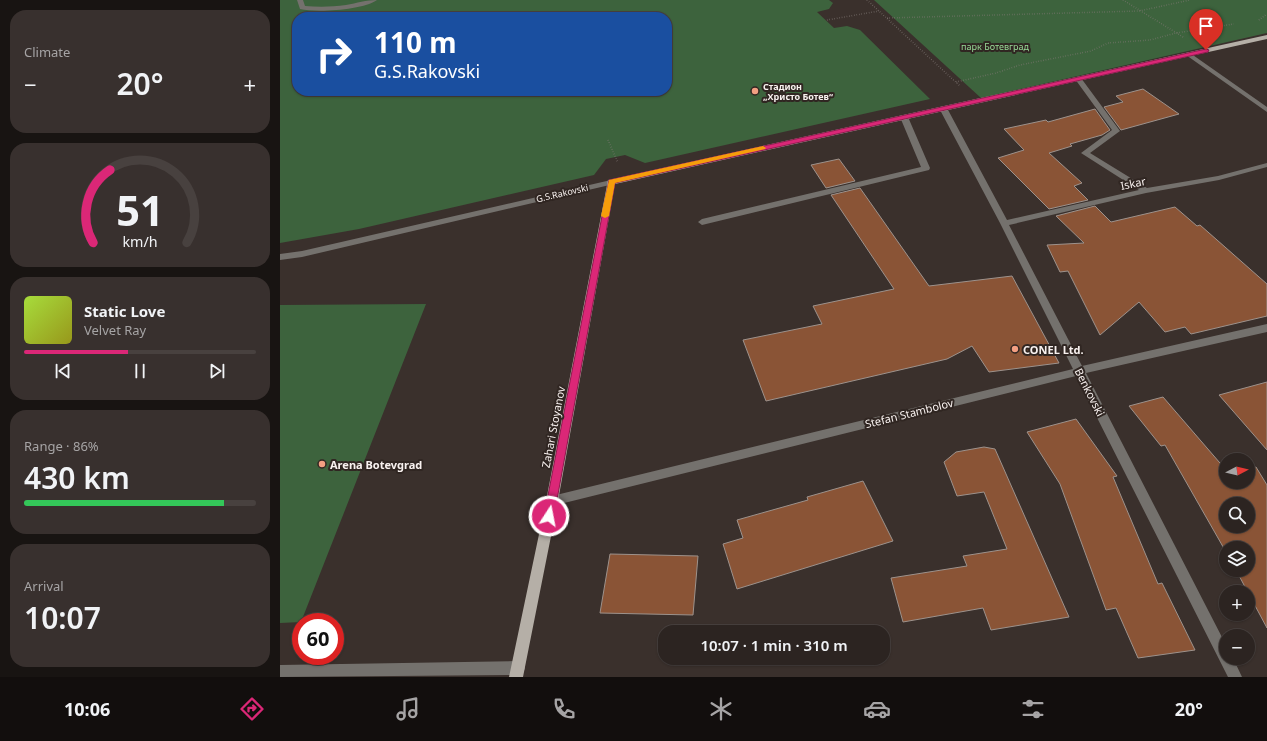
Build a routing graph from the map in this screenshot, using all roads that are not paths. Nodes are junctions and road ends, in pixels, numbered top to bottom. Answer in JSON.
{"nodes":[{"id":1,"x":300,"y":0,"type":"edge"},
{"id":2,"x":374,"y":0,"type":"edge"},
{"id":3,"x":1267,"y":37,"type":"edge"},
{"id":4,"x":1188,"y":54,"type":"junction"},
{"id":5,"x":1079,"y":78,"type":"junction"},
{"id":6,"x":943,"y":108,"type":"junction"},
{"id":7,"x":1267,"y":110,"type":"edge"},
{"id":8,"x":904,"y":117,"type":"junction"},
{"id":9,"x":1267,"y":166,"type":"edge"},
{"id":10,"x":611,"y":182,"type":"junction"},
{"id":11,"x":1146,"y":191,"type":"junction"},
{"id":12,"x":702,"y":222,"type":"dead end"},
{"id":13,"x":1004,"y":223,"type":"junction"},
{"id":14,"x":280,"y":257,"type":"edge"},
{"id":15,"x":1267,"y":328,"type":"edge"},
{"id":16,"x":1079,"y":371,"type":"junction"},
{"id":17,"x":552,"y":501,"type":"junction"},
{"id":18,"x":280,"y":672,"type":"edge"},
{"id":19,"x":517,"y":672,"type":"edge"},
{"id":20,"x":1235,"y":677,"type":"edge"}],
"edges":[{"from":1,"to":2,"type":"street"},
{"from":3,"to":4,"type":"main road","name":"G.S.Rakovski"},
{"from":4,"to":5,"type":"main road","name":"G.S.Rakovski"},
{"from":4,"to":7,"type":"street"},
{"from":5,"to":6,"type":"main road","name":"G.S.Rakovski"},
{"from":5,"to":11,"type":"street"},
{"from":6,"to":8,"type":"main road","name":"G.S.Rakovski"},
{"from":6,"to":13,"type":"street","name":"Benkovski"},
{"from":8,"to":10,"type":"main road","name":"G.S.Rakovski"},
{"from":8,"to":12,"type":"street"},
{"from":9,"to":11,"type":"street","name":"Iskar"},
{"from":10,"to":14,"type":"street","name":"G.S.Rakovski"},
{"from":10,"to":17,"type":"main road","name":"Zahari Stoyanov"},
{"from":11,"to":13,"type":"street","name":"Iskar"},
{"from":13,"to":16,"type":"street","name":"Benkovski"},
{"from":15,"to":16,"type":"street","name":"Stefan Stambolov"},
{"from":16,"to":17,"type":"street","name":"Stefan Stambolov"},
{"from":16,"to":20,"type":"street","name":"Benkovski"},
{"from":17,"to":19,"type":"main road","name":"Zahari Stoyanov"},
{"from":18,"to":19,"type":"street"}]}
